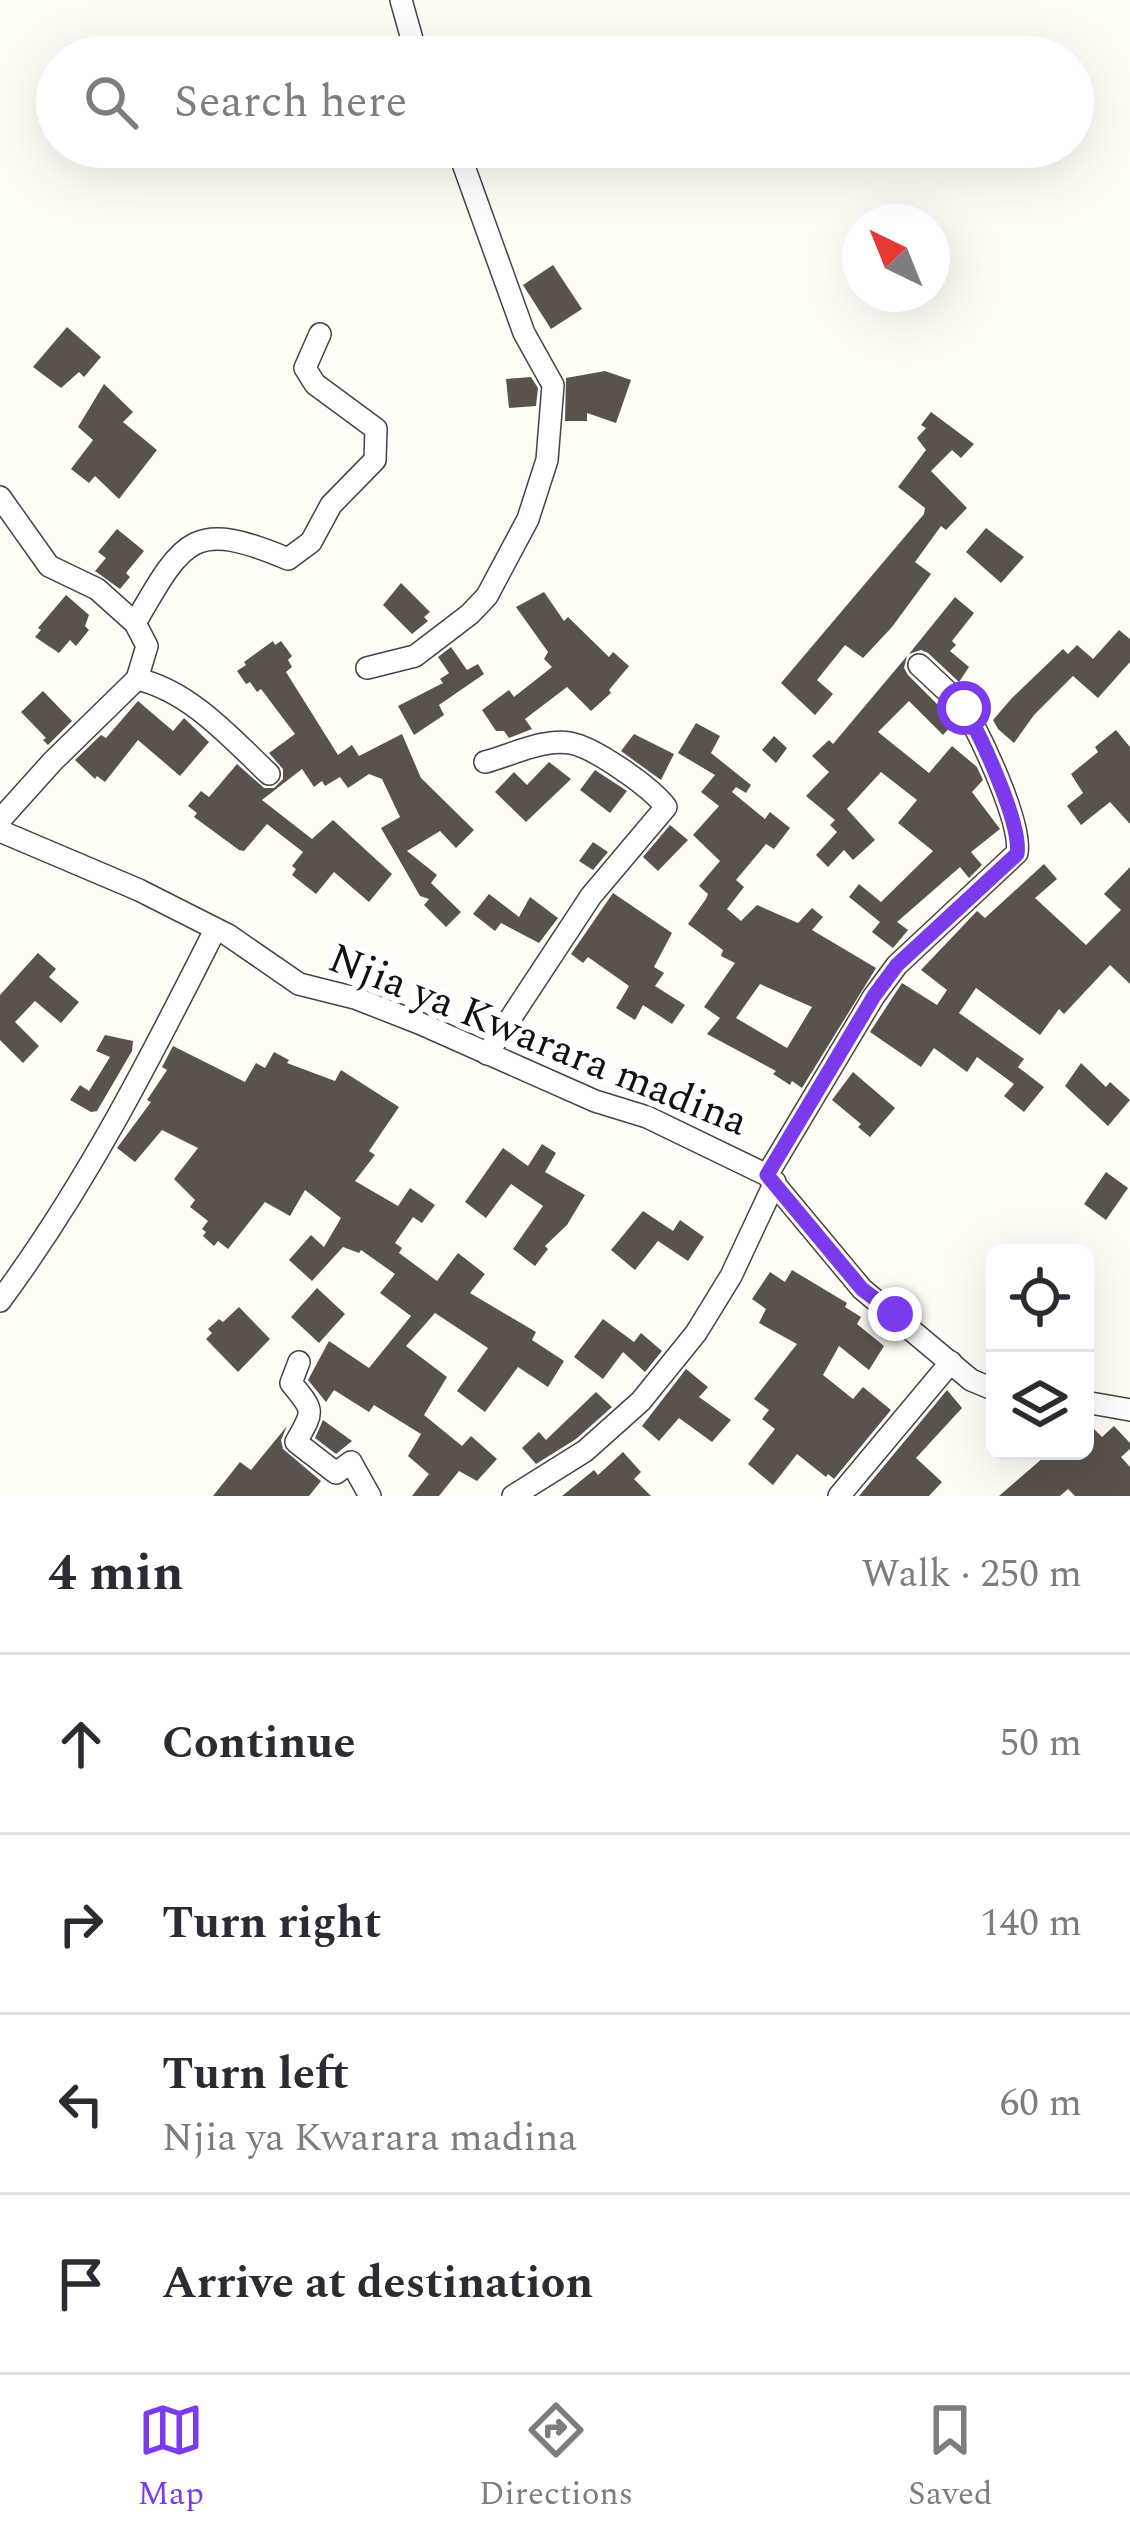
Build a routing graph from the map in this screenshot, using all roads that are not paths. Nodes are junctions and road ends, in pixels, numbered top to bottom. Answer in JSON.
{"nodes":[{"id":1,"x":401,"y":0,"type":"edge"},
{"id":2,"x":411,"y":36,"type":"edge"},
{"id":3,"x":465,"y":168,"type":"edge"},
{"id":4,"x":320,"y":334,"type":"dead end"},
{"id":5,"x":0,"y":497,"type":"edge"},
{"id":6,"x":136,"y":623,"type":"junction"},
{"id":7,"x":919,"y":665,"type":"dead end"},
{"id":8,"x":368,"y":668,"type":"dead end"},
{"id":9,"x":137,"y":679,"type":"junction"},
{"id":10,"x":485,"y":762,"type":"dead end"},
{"id":11,"x":269,"y":774,"type":"dead end"},
{"id":12,"x":0,"y":820,"type":"edge"},
{"id":13,"x":0,"y":831,"type":"edge"},
{"id":14,"x":215,"y":930,"type":"junction"},
{"id":15,"x":487,"y":1054,"type":"junction"},
{"id":16,"x":771,"y":1178,"type":"junction"},
{"id":17,"x":0,"y":1301,"type":"edge"},
{"id":18,"x":299,"y":1362,"type":"dead end"},
{"id":19,"x":951,"y":1362,"type":"junction"},
{"id":20,"x":986,"y":1386,"type":"edge"},
{"id":21,"x":1094,"y":1404,"type":"edge"},
{"id":22,"x":1130,"y":1410,"type":"edge"},
{"id":23,"x":370,"y":1496,"type":"edge"},
{"id":24,"x":514,"y":1496,"type":"edge"},
{"id":25,"x":839,"y":1496,"type":"edge"}],
"edges":[{"from":1,"to":2,"type":"street"},
{"from":3,"to":8,"type":"street"},
{"from":4,"to":6,"type":"street"},
{"from":5,"to":6,"type":"street"},
{"from":6,"to":9,"type":"street"},
{"from":7,"to":16,"type":"street"},
{"from":9,"to":11,"type":"street"},
{"from":9,"to":12,"type":"street"},
{"from":10,"to":15,"type":"street"},
{"from":13,"to":14,"type":"street","name":"Njia ya Kwarara madina"},
{"from":14,"to":15,"type":"street","name":"Njia ya Kwarara madina"},
{"from":14,"to":17,"type":"street"},
{"from":15,"to":16,"type":"street","name":"Njia ya Kwarara madina"},
{"from":16,"to":19,"type":"street","name":"Njia ya Kwarara madina"},
{"from":16,"to":24,"type":"street"},
{"from":18,"to":23,"type":"street"},
{"from":19,"to":20,"type":"street","name":"Njia ya Kwarara madina"},
{"from":19,"to":25,"type":"street"},
{"from":21,"to":22,"type":"street"}]}
